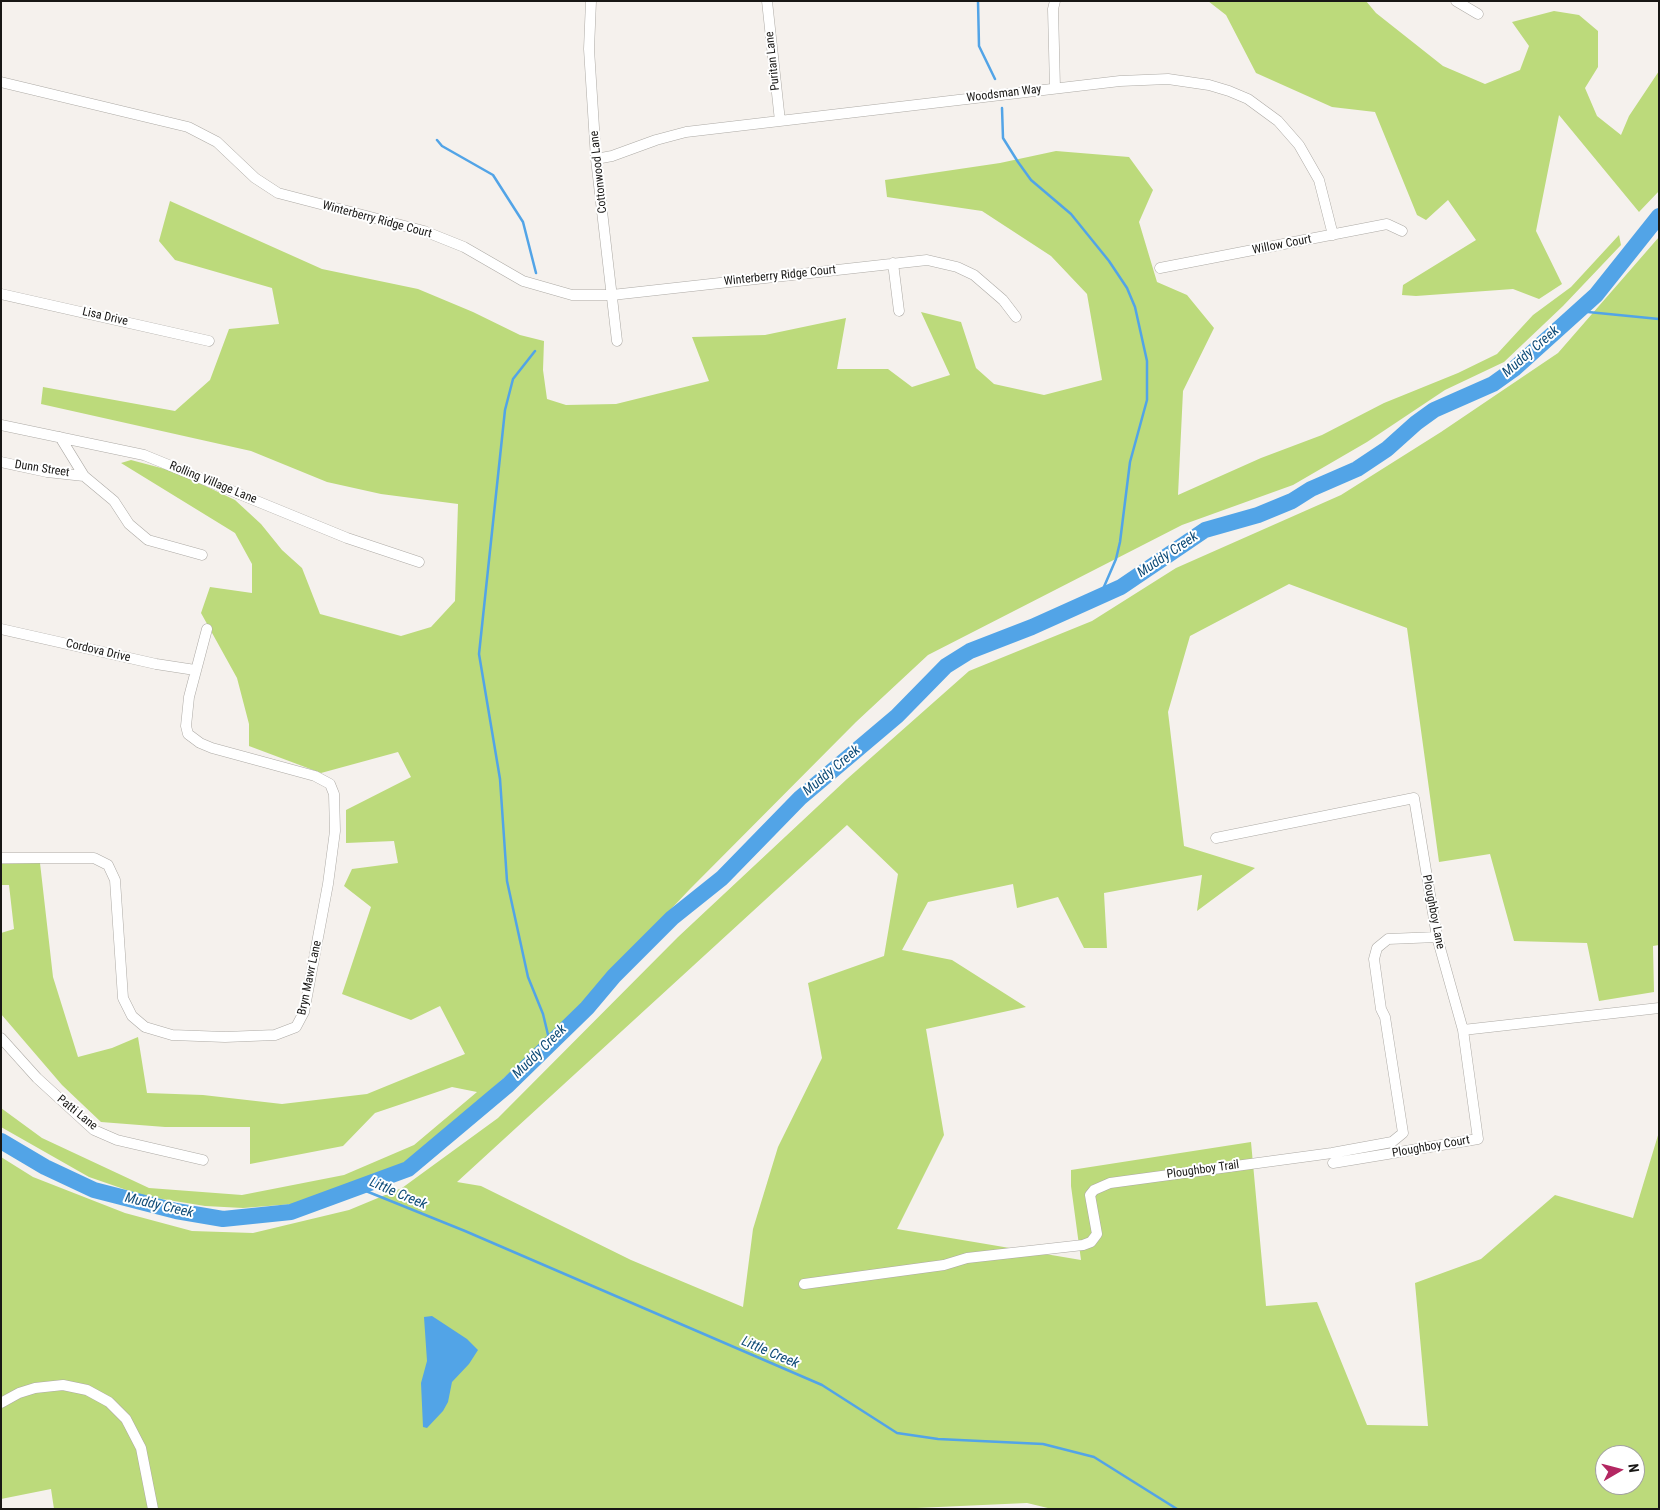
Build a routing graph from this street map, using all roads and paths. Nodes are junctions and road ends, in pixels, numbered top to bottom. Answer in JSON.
{"nodes":[{"id":1,"x":591,"y":1,"type":"edge"},
{"id":2,"x":767,"y":1,"type":"edge"},
{"id":3,"x":1055,"y":1,"type":"edge"},
{"id":4,"x":1456,"y":1,"type":"edge"},
{"id":5,"x":1478,"y":14,"type":"dead end"},
{"id":6,"x":1,"y":82,"type":"edge"},
{"id":7,"x":1055,"y":88,"type":"junction"},
{"id":8,"x":780,"y":121,"type":"junction"},
{"id":9,"x":596,"y":159,"type":"junction"},
{"id":10,"x":1402,"y":231,"type":"dead end"},
{"id":11,"x":1333,"y":235,"type":"junction"},
{"id":12,"x":893,"y":263,"type":"junction"},
{"id":13,"x":1160,"y":268,"type":"dead end"},
{"id":14,"x":1,"y":294,"type":"edge"},
{"id":15,"x":612,"y":295,"type":"junction"},
{"id":16,"x":899,"y":311,"type":"dead end"},
{"id":17,"x":1016,"y":317,"type":"dead end"},
{"id":18,"x":209,"y":341,"type":"dead end"},
{"id":19,"x":617,"y":342,"type":"dead end"},
{"id":20,"x":1,"y":425,"type":"edge"},
{"id":21,"x":60,"y":437,"type":"junction"},
{"id":22,"x":1,"y":462,"type":"edge"},
{"id":23,"x":84,"y":476,"type":"junction"},
{"id":24,"x":202,"y":556,"type":"dead end"},
{"id":25,"x":419,"y":562,"type":"dead end"},
{"id":26,"x":1,"y":629,"type":"edge"},
{"id":27,"x":207,"y":629,"type":"dead end"},
{"id":28,"x":195,"y":670,"type":"junction"},
{"id":29,"x":1216,"y":838,"type":"dead end"},
{"id":30,"x":1,"y":858,"type":"edge"},
{"id":31,"x":1437,"y":936,"type":"junction"},
{"id":32,"x":1659,"y":1008,"type":"edge"},
{"id":33,"x":1463,"y":1030,"type":"junction"},
{"id":34,"x":1,"y":1038,"type":"edge"},
{"id":35,"x":203,"y":1160,"type":"dead end"},
{"id":36,"x":1333,"y":1163,"type":"dead end"},
{"id":37,"x":804,"y":1284,"type":"dead end"},
{"id":38,"x":1,"y":1403,"type":"edge"},
{"id":39,"x":153,"y":1509,"type":"edge"}],
"edges":[{"from":1,"to":9,"type":"street","name":"Cottonwood Lane"},
{"from":2,"to":8,"type":"street","name":"Puritan Lane"},
{"from":3,"to":7,"type":"street"},
{"from":4,"to":5,"type":"street"},
{"from":6,"to":15,"type":"street","name":"Winterberry Ridge Court"},
{"from":7,"to":8,"type":"street","name":"Woodsman Way"},
{"from":7,"to":11,"type":"street","name":"Woodsman Way"},
{"from":8,"to":9,"type":"street","name":"Woodsman Way"},
{"from":9,"to":15,"type":"street","name":"Cottonwood Lane"},
{"from":10,"to":11,"type":"street","name":"Willow Court"},
{"from":11,"to":13,"type":"street","name":"Willow Court"},
{"from":12,"to":15,"type":"street","name":"Winterberry Ridge Court"},
{"from":12,"to":16,"type":"street"},
{"from":12,"to":17,"type":"street","name":"Winterberry Ridge Court"},
{"from":14,"to":18,"type":"street","name":"Lisa Drive"},
{"from":15,"to":19,"type":"street","name":"Cottonwood Lane"},
{"from":20,"to":21,"type":"street","name":"Rolling Village Lane"},
{"from":21,"to":23,"type":"street"},
{"from":21,"to":25,"type":"street","name":"Rolling Village Lane"},
{"from":22,"to":23,"type":"street","name":"Dunn Street"},
{"from":23,"to":24,"type":"street"},
{"from":26,"to":28,"type":"street","name":"Cordova Drive"},
{"from":27,"to":28,"type":"street","name":"Bryn Mawr Lane"},
{"from":28,"to":30,"type":"street","name":"Bryn Mawr Lane"},
{"from":29,"to":31,"type":"street","name":"Ploughboy Lane"},
{"from":31,"to":33,"type":"street","name":"Ploughboy Lane"},
{"from":31,"to":37,"type":"street","name":"Ploughboy Trail"},
{"from":32,"to":33,"type":"street"},
{"from":33,"to":36,"type":"street","name":"Ploughboy Court"},
{"from":34,"to":35,"type":"street","name":"Patti Lane"},
{"from":38,"to":39,"type":"street"}]}
